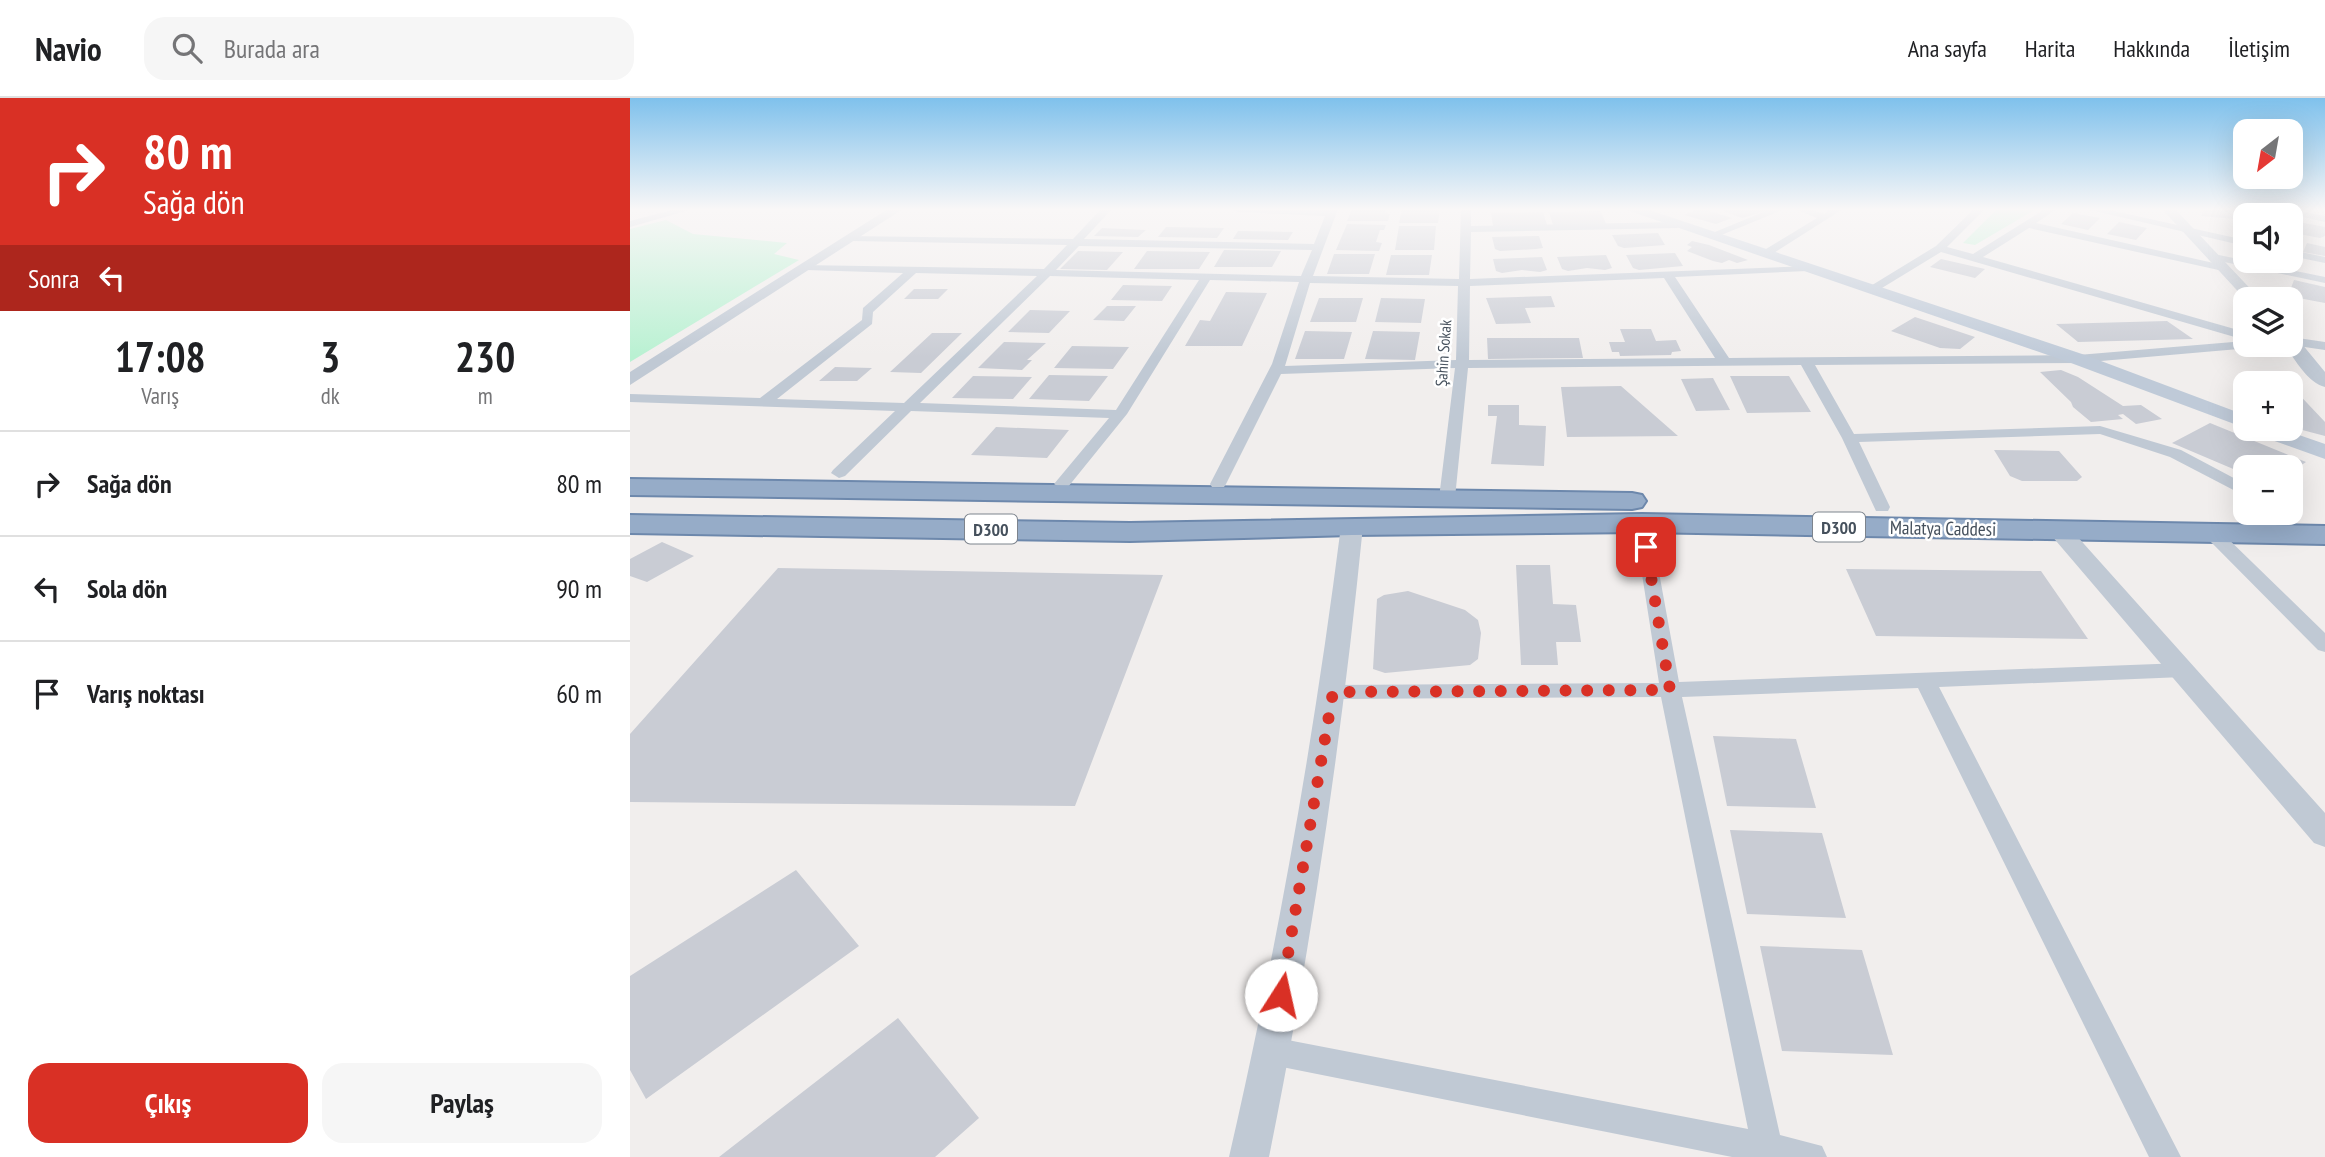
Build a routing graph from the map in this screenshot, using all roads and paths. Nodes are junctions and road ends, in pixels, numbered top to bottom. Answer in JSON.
{"nodes":[{"id":1,"x":820,"y":258,"type":"edge"},
{"id":2,"x":1059,"y":258,"type":"edge"},
{"id":3,"x":1313,"y":258,"type":"edge"},
{"id":4,"x":1465,"y":258,"type":"edge"},
{"id":5,"x":1778,"y":258,"type":"edge"},
{"id":6,"x":1923,"y":258,"type":"edge"},
{"id":7,"x":1975,"y":258,"type":"edge"},
{"id":8,"x":2201,"y":258,"type":"edge"},
{"id":9,"x":2216,"y":258,"type":"edge"},
{"id":10,"x":2219,"y":262,"type":"junction"},
{"id":11,"x":806,"y":267,"type":"junction"},
{"id":12,"x":1807,"y":268,"type":"junction"},
{"id":13,"x":913,"y":270,"type":"junction"},
{"id":14,"x":1048,"y":272,"type":"junction"},
{"id":15,"x":1668,"y":275,"type":"junction"},
{"id":16,"x":1206,"y":278,"type":"junction"},
{"id":17,"x":2325,"y":280,"type":"edge"},
{"id":18,"x":1304,"y":281,"type":"junction"},
{"id":19,"x":1464,"y":283,"type":"junction"},
{"id":20,"x":2242,"y":287,"type":"edge"},
{"id":21,"x":1873,"y":289,"type":"junction"},
{"id":22,"x":2233,"y":333,"type":"edge"},
{"id":23,"x":2303,"y":343,"type":"edge"},
{"id":24,"x":2233,"y":346,"type":"edge"},
{"id":25,"x":2325,"y":346,"type":"edge"},
{"id":26,"x":2303,"y":351,"type":"edge"},
{"id":27,"x":2302,"y":357,"type":"edge"},
{"id":28,"x":2078,"y":359,"type":"junction"},
{"id":29,"x":1805,"y":360,"type":"junction"},
{"id":30,"x":1724,"y":361,"type":"junction"},
{"id":31,"x":1462,"y":363,"type":"junction"},
{"id":32,"x":2325,"y":368,"type":"edge"},
{"id":33,"x":1276,"y":370,"type":"junction"},
{"id":34,"x":630,"y":380,"type":"edge"},
{"id":35,"x":2325,"y":382,"type":"edge"},
{"id":36,"x":630,"y":398,"type":"edge"},
{"id":37,"x":765,"y":401,"type":"junction"},
{"id":38,"x":911,"y":405,"type":"junction"},
{"id":39,"x":1120,"y":414,"type":"junction"},
{"id":40,"x":2233,"y":417,"type":"edge"},
{"id":41,"x":1849,"y":438,"type":"junction"},
{"id":42,"x":2295,"y":441,"type":"edge"},
{"id":43,"x":2325,"y":452,"type":"edge"},
{"id":44,"x":630,"y":470,"type":"edge"},
{"id":45,"x":839,"y":473,"type":"junction"},
{"id":46,"x":2233,"y":483,"type":"edge"},
{"id":47,"x":1062,"y":484,"type":"junction"},
{"id":48,"x":1218,"y":484,"type":"junction"},
{"id":49,"x":630,"y":487,"type":"edge"},
{"id":50,"x":1338,"y":497,"type":"junction"},
{"id":51,"x":1447,"y":498,"type":"junction"},
{"id":52,"x":630,"y":503,"type":"edge"},
{"id":53,"x":1882,"y":507,"type":"junction"},
{"id":54,"x":2233,"y":512,"type":"edge"},
{"id":55,"x":2303,"y":512,"type":"edge"},
{"id":56,"x":2325,"y":513,"type":"edge"},
{"id":57,"x":1642,"y":523,"type":"junction"},
{"id":58,"x":630,"y":524,"type":"edge"},
{"id":59,"x":1352,"y":526,"type":"junction"},
{"id":60,"x":2059,"y":530,"type":"junction"},
{"id":61,"x":2213,"y":534,"type":"junction"},
{"id":62,"x":2325,"y":535,"type":"edge"},
{"id":63,"x":2325,"y":645,"type":"edge"},
{"id":64,"x":2183,"y":670,"type":"junction"},
{"id":65,"x":1925,"y":680,"type":"junction"},
{"id":66,"x":1670,"y":690,"type":"junction"},
{"id":67,"x":1333,"y":692,"type":"junction"},
{"id":68,"x":2325,"y":834,"type":"edge"},
{"id":69,"x":1272,"y":1051,"type":"junction"},
{"id":70,"x":1769,"y":1152,"type":"edge"},
{"id":71,"x":1249,"y":1157,"type":"edge"},
{"id":72,"x":1811,"y":1157,"type":"edge"},
{"id":73,"x":2165,"y":1157,"type":"edge"}],
"edges":[{"from":1,"to":11,"type":"street"},
{"from":2,"to":14,"type":"street"},
{"from":3,"to":18,"type":"street"},
{"from":4,"to":19,"type":"street","name":"Şahin Sokak"},
{"from":5,"to":12,"type":"main road"},
{"from":6,"to":21,"type":"street"},
{"from":7,"to":22,"type":"street"},
{"from":8,"to":10,"type":"street"},
{"from":9,"to":10,"type":"street"},
{"from":10,"to":17,"type":"street"},
{"from":10,"to":20,"type":"street"},
{"from":11,"to":13,"type":"street"},
{"from":11,"to":34,"type":"street"},
{"from":12,"to":15,"type":"street"},
{"from":12,"to":21,"type":"main road"},
{"from":13,"to":14,"type":"street"},
{"from":13,"to":37,"type":"street"},
{"from":14,"to":16,"type":"street"},
{"from":14,"to":38,"type":"street"},
{"from":15,"to":19,"type":"street"},
{"from":15,"to":30,"type":"street"},
{"from":16,"to":18,"type":"street"},
{"from":16,"to":39,"type":"street"},
{"from":18,"to":19,"type":"street"},
{"from":18,"to":33,"type":"street"},
{"from":19,"to":31,"type":"street","name":"Şahin Sokak"},
{"from":21,"to":28,"type":"main road"},
{"from":23,"to":25,"type":"street"},
{"from":24,"to":28,"type":"street"},
{"from":26,"to":32,"type":"street"},
{"from":27,"to":35,"type":"street"},
{"from":28,"to":29,"type":"street"},
{"from":28,"to":40,"type":"main road"},
{"from":29,"to":30,"type":"street"},
{"from":29,"to":41,"type":"street"},
{"from":30,"to":31,"type":"street"},
{"from":31,"to":33,"type":"street"},
{"from":31,"to":51,"type":"street","name":"Şahin Sokak"},
{"from":33,"to":48,"type":"street"},
{"from":36,"to":37,"type":"street"},
{"from":37,"to":38,"type":"street"},
{"from":38,"to":39,"type":"street"},
{"from":38,"to":45,"type":"street"},
{"from":39,"to":47,"type":"street"},
{"from":41,"to":46,"type":"street"},
{"from":41,"to":53,"type":"street"},
{"from":42,"to":43,"type":"main road"},
{"from":44,"to":45,"type":"highway","number":"D300"},
{"from":45,"to":47,"type":"highway","number":"D300"},
{"from":47,"to":48,"type":"highway","number":"D300"},
{"from":48,"to":50,"type":"highway","number":"D300"},
{"from":49,"to":50,"type":"highway"},
{"from":50,"to":51,"type":"highway","name":"Malatya Caddesi","number":"D300"},
{"from":51,"to":53,"type":"highway","name":"Malatya Caddesi","number":"D300"},
{"from":52,"to":59,"type":"highway"},
{"from":53,"to":54,"type":"highway","name":"Malatya Caddesi","number":"D300"},
{"from":55,"to":56,"type":"highway"},
{"from":57,"to":59,"type":"highway","name":"Malatya Caddesi","number":"D300"},
{"from":57,"to":60,"type":"highway","name":"Malatya Caddesi","number":"D300"},
{"from":57,"to":66,"type":"street"},
{"from":58,"to":59,"type":"highway","number":"D300"},
{"from":59,"to":67,"type":"street"},
{"from":60,"to":61,"type":"highway","name":"Malatya Caddesi","number":"D300"},
{"from":60,"to":64,"type":"street"},
{"from":61,"to":62,"type":"highway","name":"Malatya Caddesi","number":"D300"},
{"from":61,"to":63,"type":"street"},
{"from":64,"to":65,"type":"street"},
{"from":64,"to":68,"type":"street"},
{"from":65,"to":66,"type":"street"},
{"from":65,"to":73,"type":"street"},
{"from":66,"to":67,"type":"street"},
{"from":66,"to":70,"type":"street"},
{"from":67,"to":69,"type":"street"},
{"from":69,"to":70,"type":"street"},
{"from":69,"to":71,"type":"street"},
{"from":70,"to":72,"type":"street"}]}
